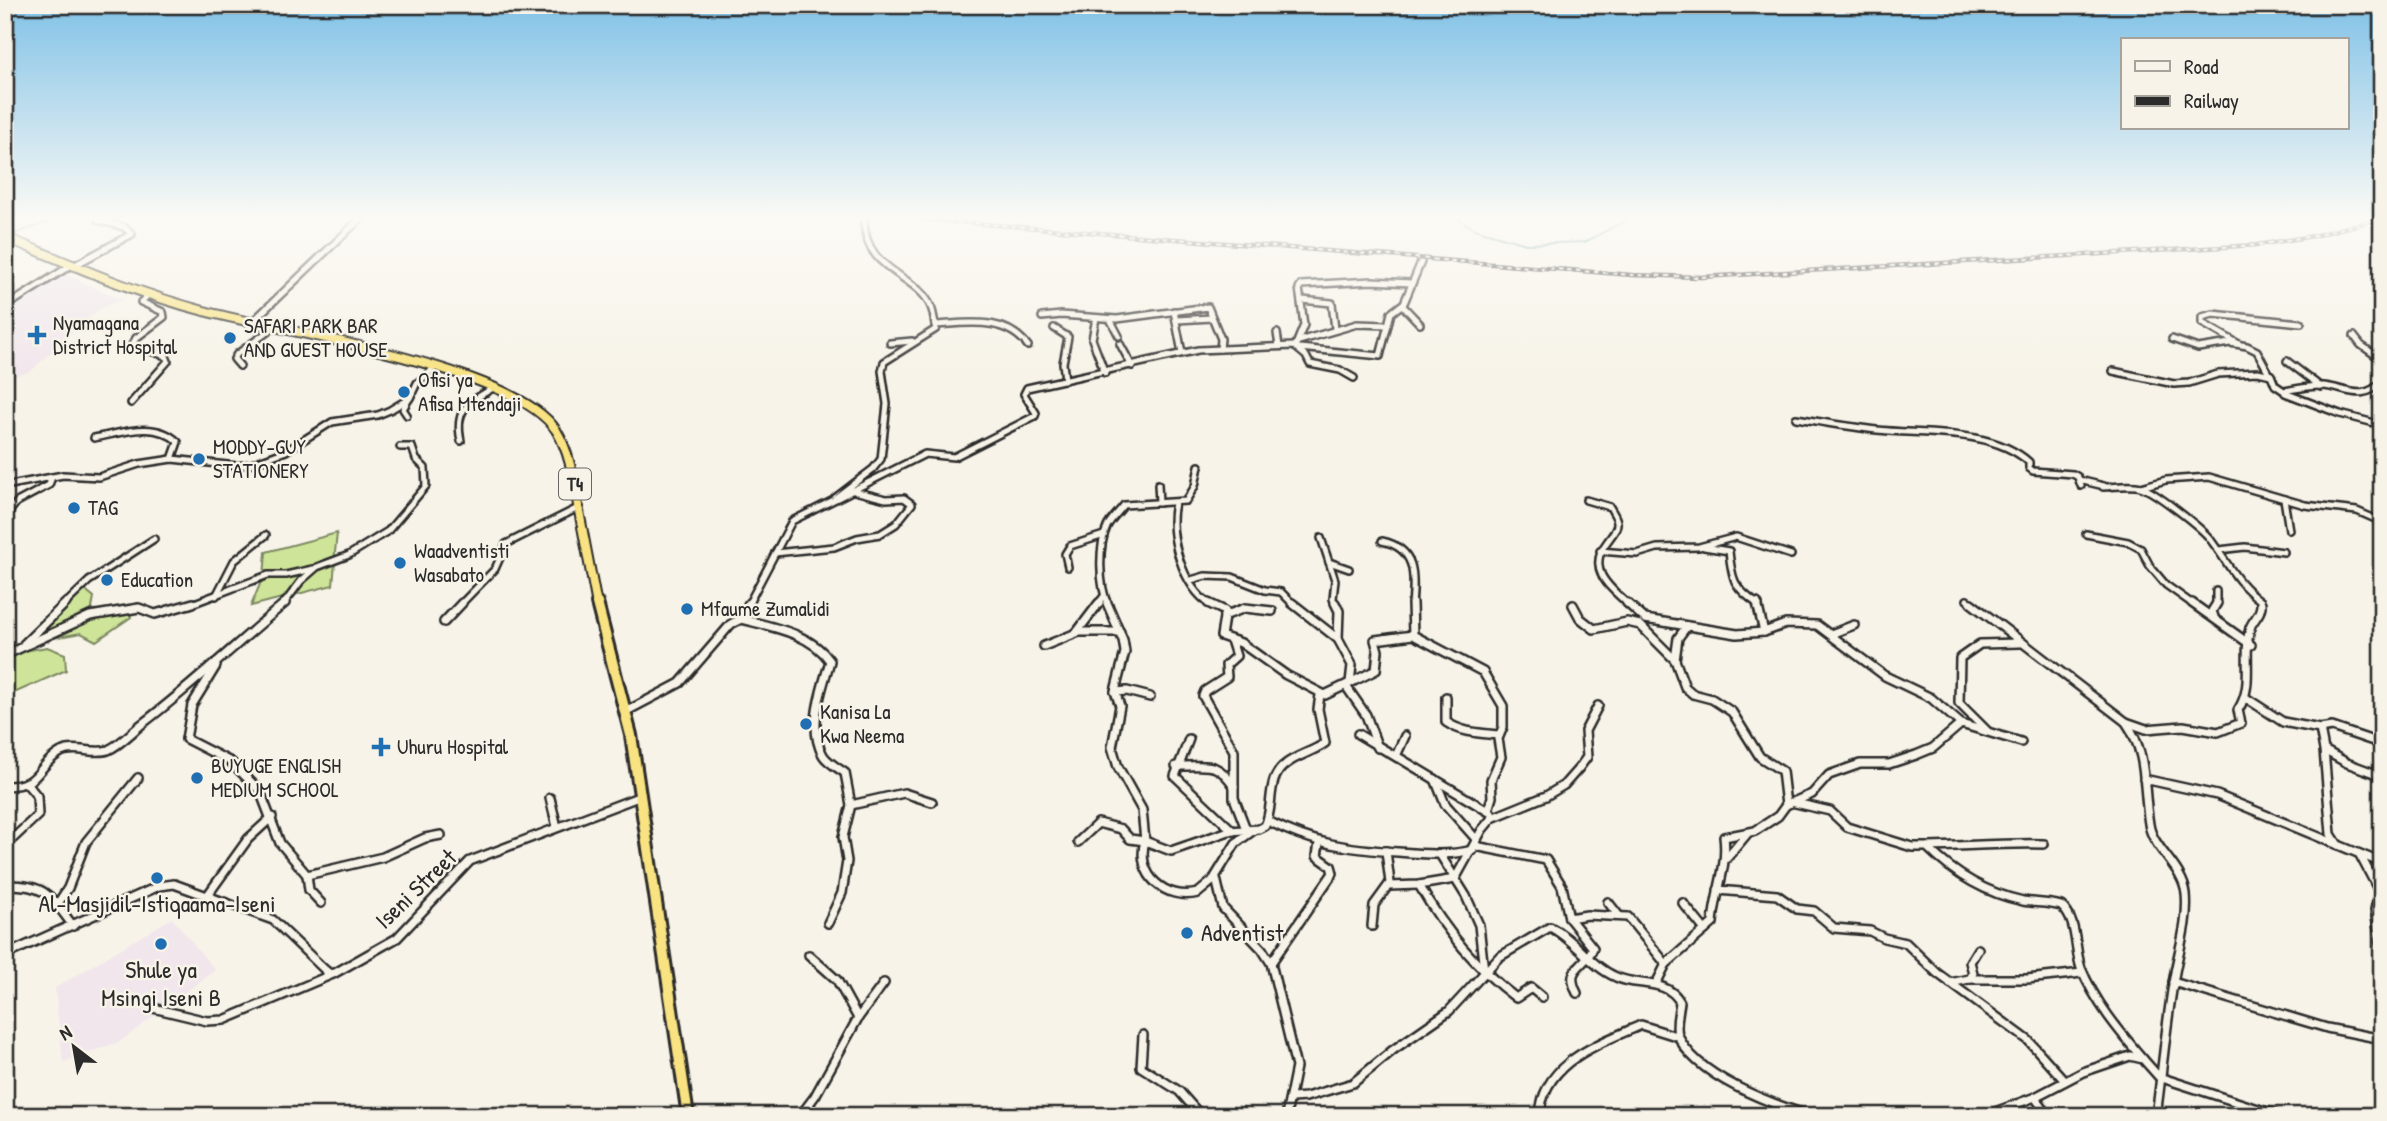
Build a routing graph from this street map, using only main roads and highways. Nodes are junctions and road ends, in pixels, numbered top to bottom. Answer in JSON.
{"nodes":[{"id":1,"x":90,"y":271,"type":"edge"},
{"id":2,"x":688,"y":1116,"type":"edge"}],
"edges":[{"from":1,"to":2,"type":"highway","number":"T4"}]}
